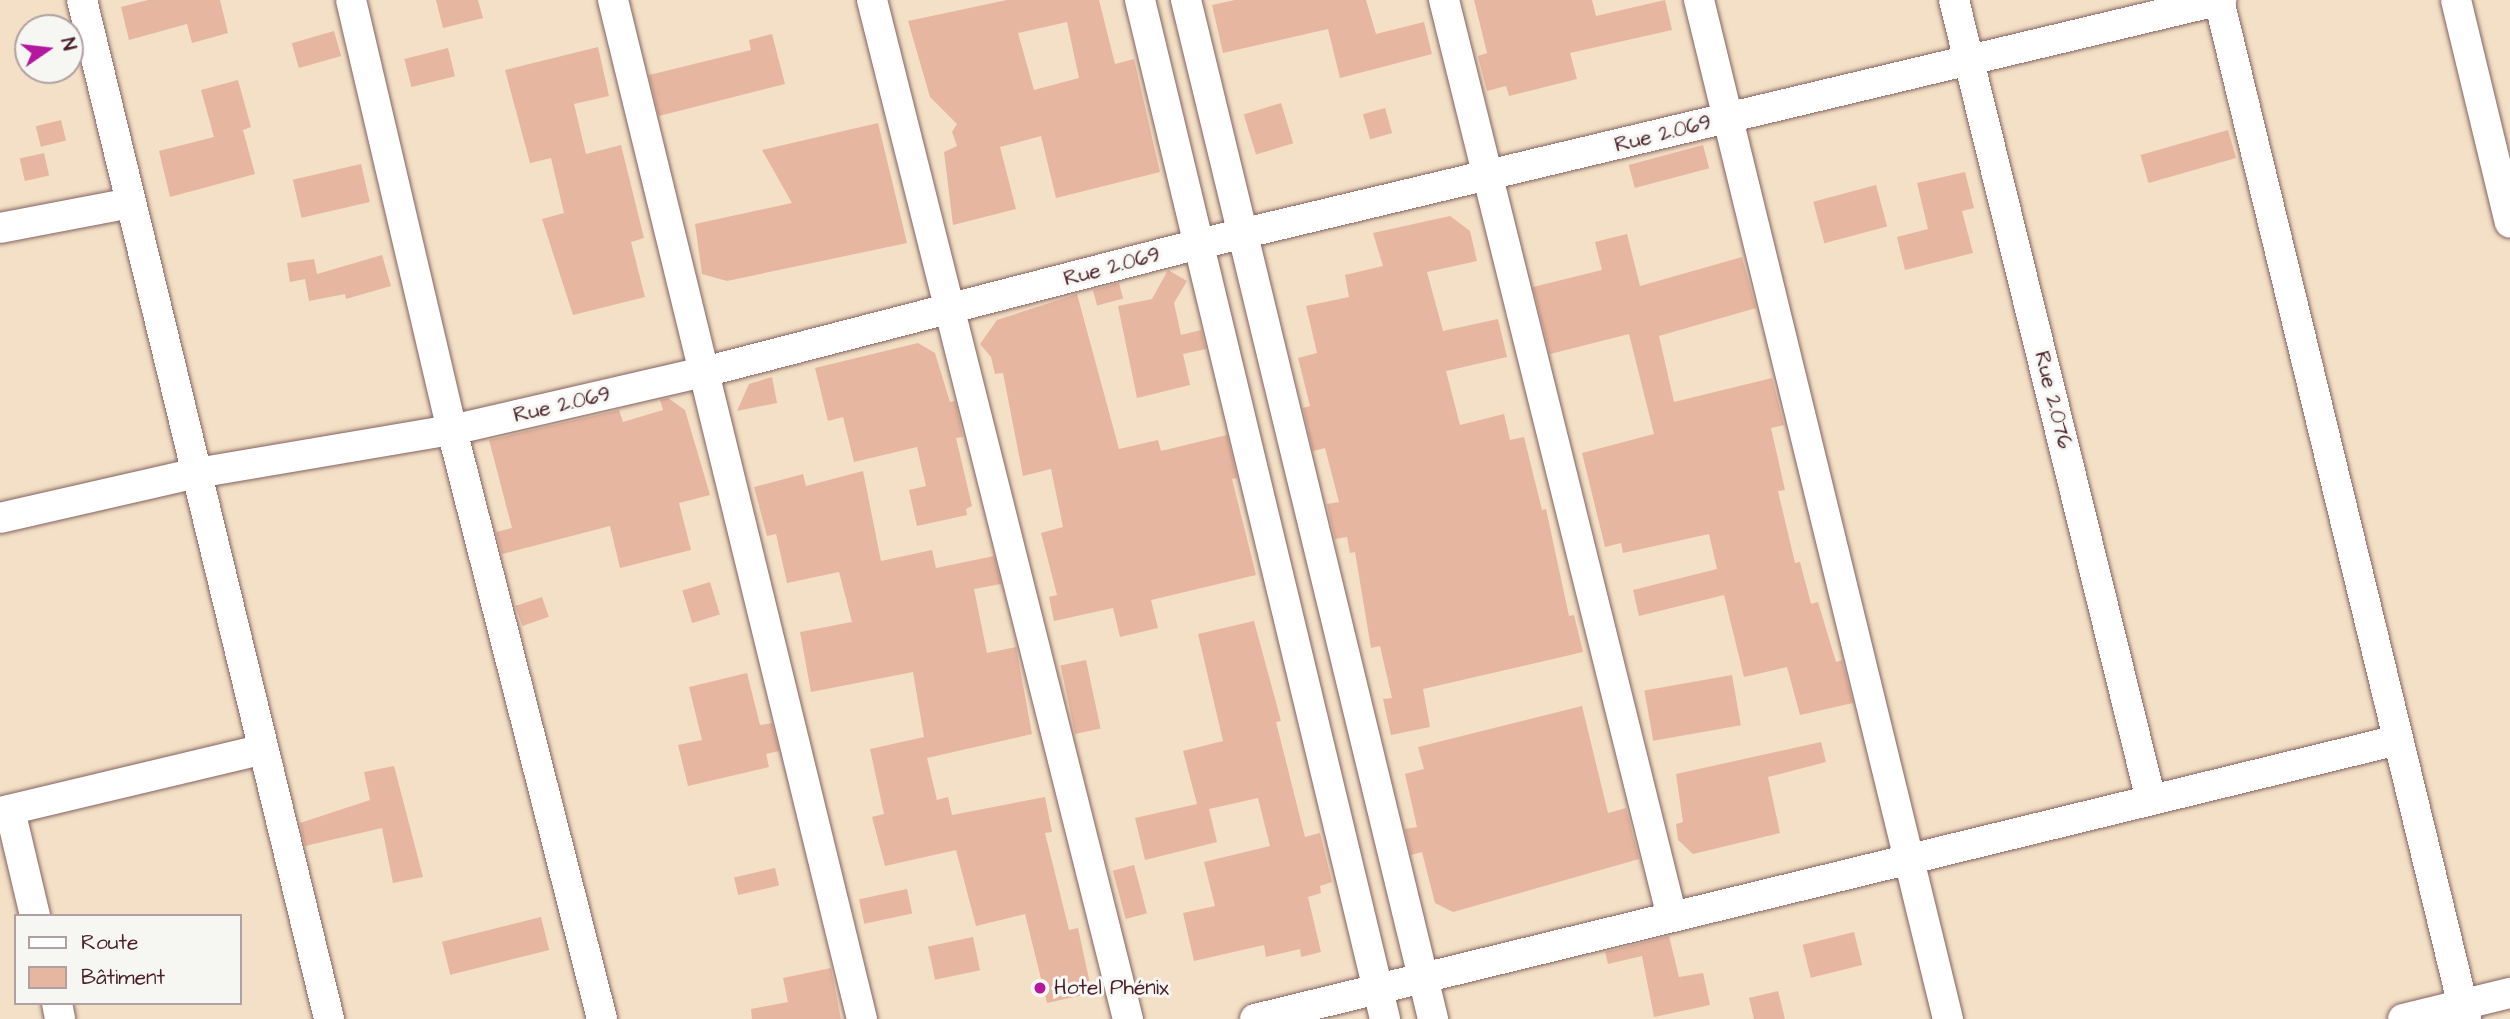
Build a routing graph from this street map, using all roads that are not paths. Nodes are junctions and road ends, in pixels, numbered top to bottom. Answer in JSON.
{"nodes":[{"id":1,"x":82,"y":0,"type":"edge"},
{"id":2,"x":351,"y":0,"type":"edge"},
{"id":3,"x":614,"y":0,"type":"edge"},
{"id":4,"x":872,"y":0,"type":"edge"},
{"id":5,"x":1140,"y":0,"type":"edge"},
{"id":6,"x":1186,"y":0,"type":"edge"},
{"id":7,"x":1444,"y":0,"type":"edge"},
{"id":8,"x":1699,"y":0,"type":"edge"},
{"id":9,"x":1954,"y":0,"type":"edge"},
{"id":10,"x":2220,"y":0,"type":"edge"},
{"id":11,"x":2456,"y":0,"type":"edge"},
{"id":12,"x":1969,"y":61,"type":"junction"},
{"id":13,"x":1728,"y":119,"type":"junction"},
{"id":14,"x":1487,"y":177,"type":"junction"},
{"id":15,"x":131,"y":203,"type":"junction"},
{"id":16,"x":2510,"y":223,"type":"edge"},
{"id":17,"x":0,"y":229,"type":"edge"},
{"id":18,"x":1243,"y":235,"type":"junction"},
{"id":19,"x":1199,"y":244,"type":"junction"},
{"id":20,"x":950,"y":309,"type":"junction"},
{"id":21,"x":704,"y":372,"type":"junction"},
{"id":22,"x":452,"y":430,"type":"junction"},
{"id":23,"x":197,"y":473,"type":"junction"},
{"id":24,"x":0,"y":518,"type":"edge"},
{"id":25,"x":2398,"y":740,"type":"junction"},
{"id":26,"x":261,"y":750,"type":"junction"},
{"id":27,"x":2151,"y":800,"type":"junction"},
{"id":28,"x":5,"y":811,"type":"edge"},
{"id":29,"x":1909,"y":859,"type":"junction"},
{"id":30,"x":34,"y":914,"type":"edge"},
{"id":31,"x":1672,"y":917,"type":"junction"},
{"id":32,"x":1423,"y":978,"type":"junction"},
{"id":33,"x":1377,"y":990,"type":"junction"},
{"id":34,"x":2510,"y":993,"type":"edge"},
{"id":35,"x":2465,"y":1012,"type":"edge"},
{"id":36,"x":329,"y":1019,"type":"edge"},
{"id":37,"x":602,"y":1019,"type":"edge"},
{"id":38,"x":862,"y":1019,"type":"edge"},
{"id":39,"x":1128,"y":1019,"type":"edge"},
{"id":40,"x":1255,"y":1019,"type":"edge"},
{"id":41,"x":1385,"y":1019,"type":"edge"},
{"id":42,"x":1433,"y":1019,"type":"edge"},
{"id":43,"x":1948,"y":1019,"type":"edge"},
{"id":44,"x":2403,"y":1019,"type":"edge"}],
"edges":[{"from":1,"to":15,"type":"street"},
{"from":2,"to":22,"type":"street"},
{"from":3,"to":21,"type":"street"},
{"from":4,"to":20,"type":"street"},
{"from":5,"to":19,"type":"street"},
{"from":6,"to":18,"type":"street"},
{"from":7,"to":14,"type":"street"},
{"from":8,"to":13,"type":"street"},
{"from":9,"to":12,"type":"street","name":"Rue 2.076"},
{"from":10,"to":12,"type":"street","name":"Rue 2.069"},
{"from":10,"to":25,"type":"street"},
{"from":11,"to":16,"type":"street"},
{"from":12,"to":13,"type":"street","name":"Rue 2.069"},
{"from":12,"to":27,"type":"street","name":"Rue 2.076"},
{"from":13,"to":14,"type":"street","name":"Rue 2.069"},
{"from":13,"to":29,"type":"street"},
{"from":14,"to":18,"type":"street","name":"Rue 2.069"},
{"from":14,"to":31,"type":"street"},
{"from":15,"to":17,"type":"street"},
{"from":15,"to":23,"type":"street"},
{"from":18,"to":19,"type":"street","name":"Rue 2.069"},
{"from":18,"to":32,"type":"street"},
{"from":19,"to":20,"type":"street","name":"Rue 2.069"},
{"from":19,"to":33,"type":"street"},
{"from":20,"to":21,"type":"street","name":"Rue 2.069"},
{"from":20,"to":39,"type":"street"},
{"from":21,"to":22,"type":"street","name":"Rue 2.069"},
{"from":21,"to":38,"type":"street"},
{"from":22,"to":23,"type":"street","name":"Rue 2.069"},
{"from":22,"to":37,"type":"street"},
{"from":23,"to":24,"type":"street","name":"Rue 2.069"},
{"from":23,"to":26,"type":"street"},
{"from":25,"to":27,"type":"street"},
{"from":25,"to":35,"type":"street"},
{"from":26,"to":28,"type":"street"},
{"from":26,"to":36,"type":"street"},
{"from":27,"to":29,"type":"street"},
{"from":28,"to":30,"type":"street"},
{"from":29,"to":31,"type":"street"},
{"from":29,"to":43,"type":"street"},
{"from":31,"to":32,"type":"street"},
{"from":32,"to":33,"type":"street"},
{"from":32,"to":42,"type":"street"},
{"from":33,"to":40,"type":"street"},
{"from":33,"to":41,"type":"street"},
{"from":34,"to":35,"type":"street"},
{"from":35,"to":44,"type":"street"}]}
